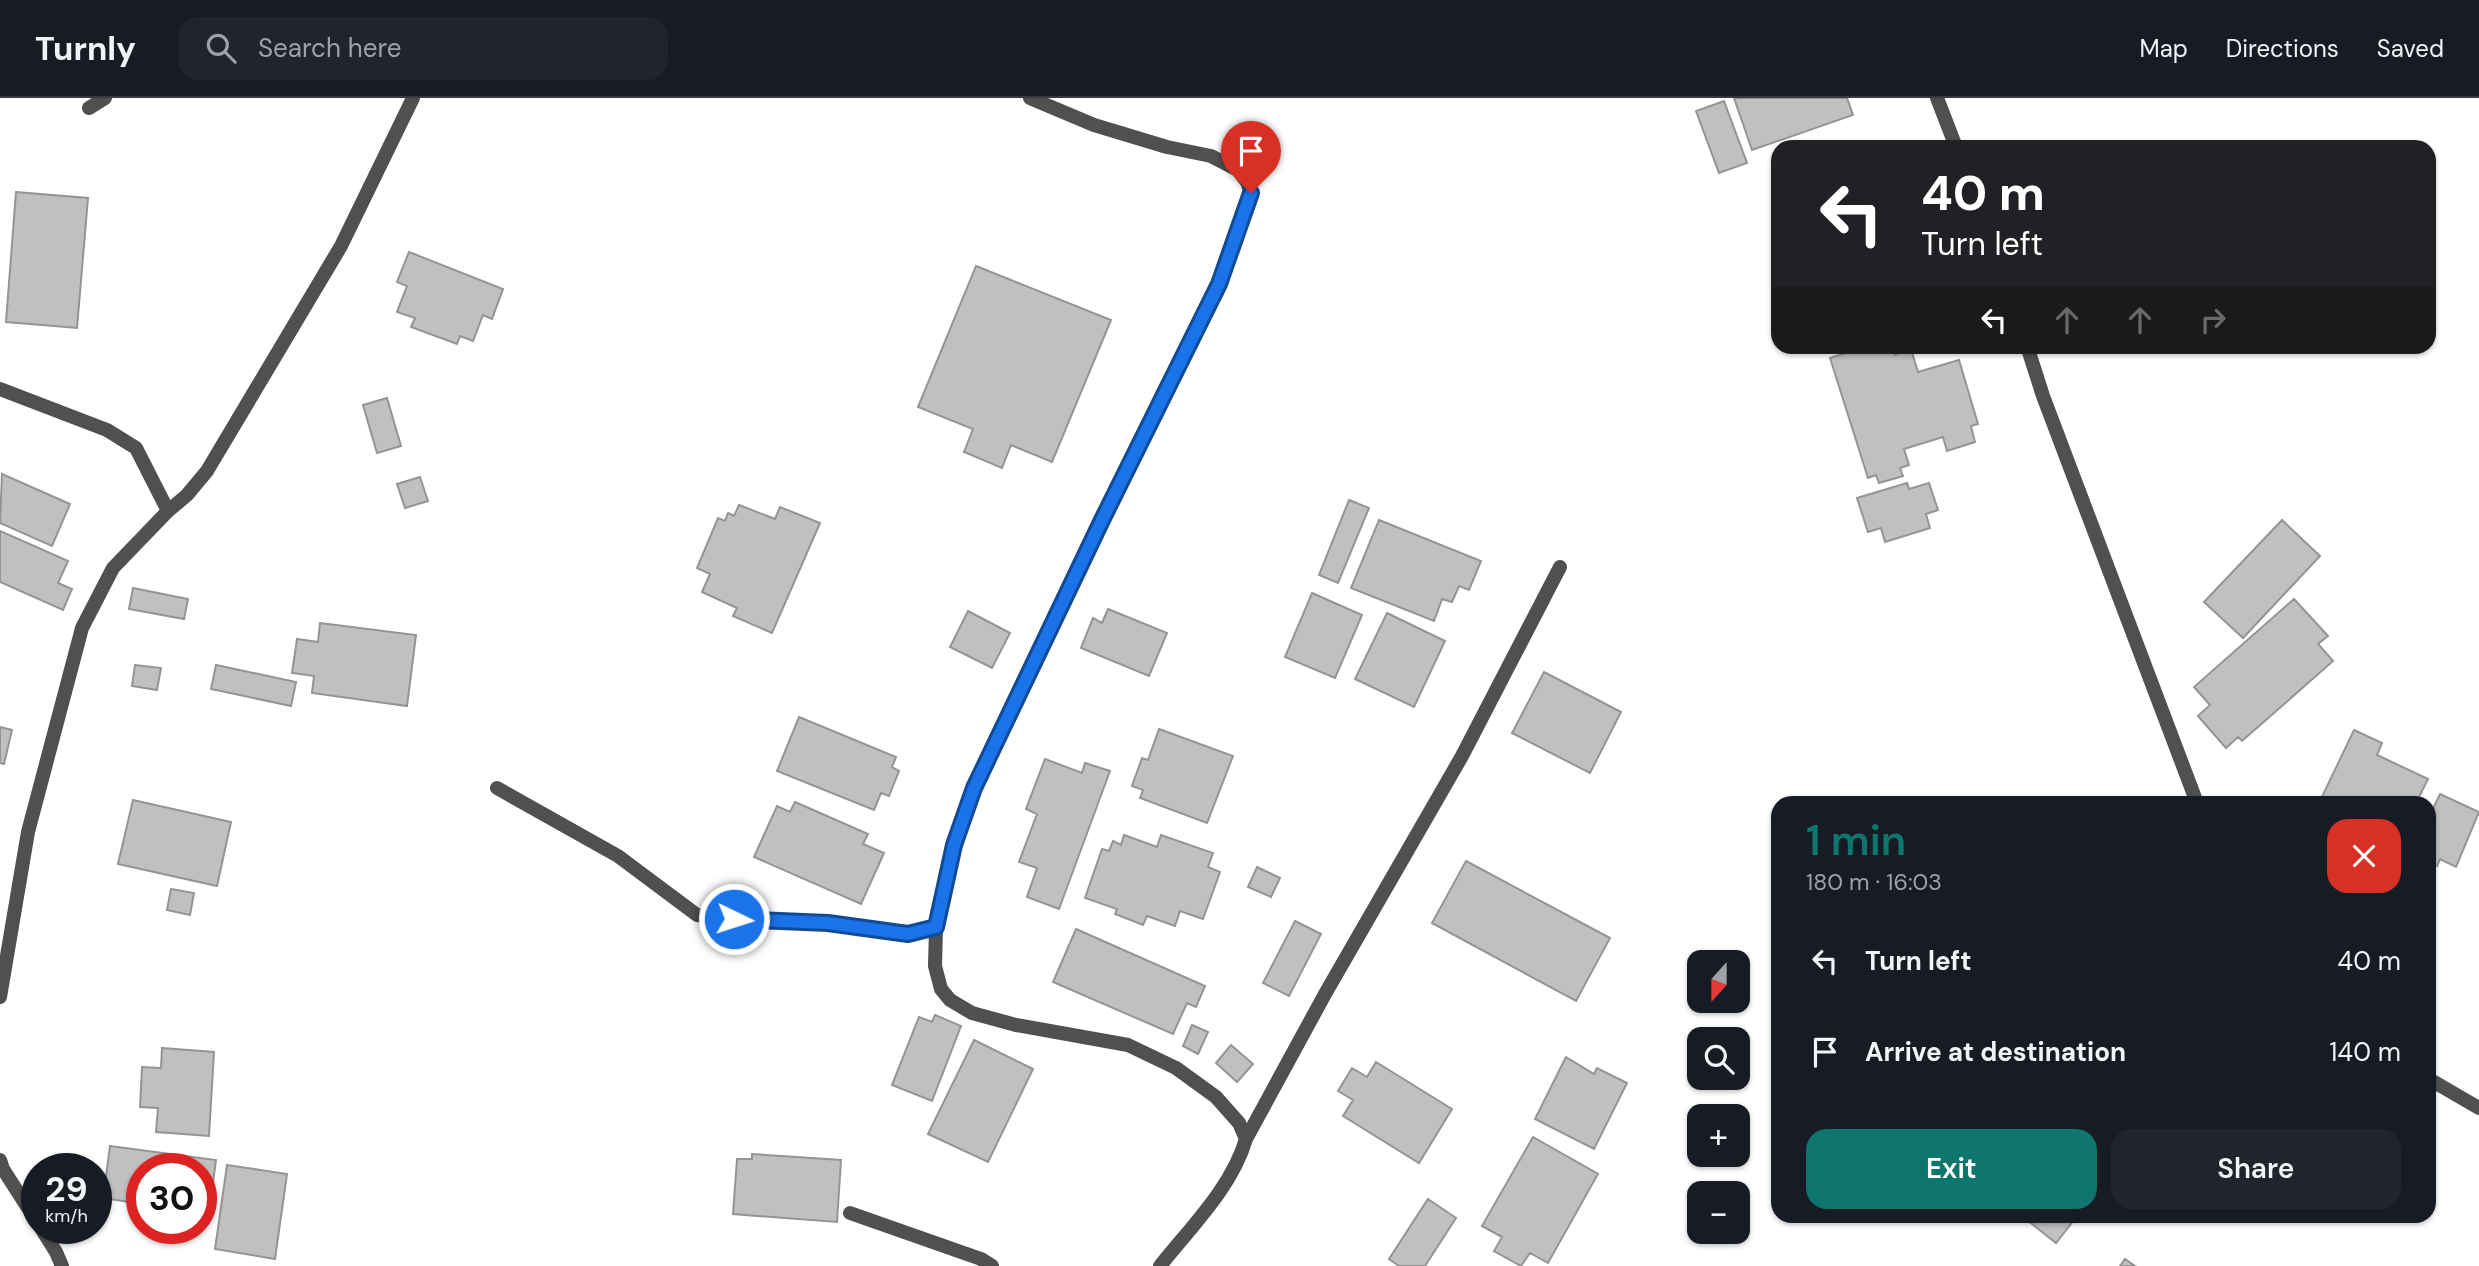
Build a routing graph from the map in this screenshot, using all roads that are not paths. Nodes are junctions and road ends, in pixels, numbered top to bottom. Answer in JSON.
{"nodes":[{"id":1,"x":105,"y":98,"type":"edge"},
{"id":2,"x":413,"y":98,"type":"edge"},
{"id":3,"x":1030,"y":98,"type":"edge"},
{"id":4,"x":1937,"y":98,"type":"edge"},
{"id":5,"x":89,"y":108,"type":"dead end"},
{"id":6,"x":1953,"y":140,"type":"edge"},
{"id":7,"x":2030,"y":354,"type":"edge"},
{"id":8,"x":0,"y":389,"type":"edge"},
{"id":9,"x":168,"y":511,"type":"junction"},
{"id":10,"x":1560,"y":567,"type":"dead end"},
{"id":11,"x":497,"y":788,"type":"dead end"},
{"id":12,"x":2194,"y":796,"type":"edge"},
{"id":13,"x":936,"y":927,"type":"junction"},
{"id":14,"x":3,"y":959,"type":"edge"},
{"id":15,"x":0,"y":997,"type":"edge"},
{"id":16,"x":2436,"y":1083,"type":"edge"},
{"id":17,"x":2479,"y":1108,"type":"edge"},
{"id":18,"x":1246,"y":1139,"type":"junction"},
{"id":19,"x":0,"y":1160,"type":"edge"},
{"id":20,"x":21,"y":1197,"type":"edge"},
{"id":21,"x":850,"y":1213,"type":"dead end"},
{"id":22,"x":51,"y":1244,"type":"edge"},
{"id":23,"x":62,"y":1266,"type":"edge"},
{"id":24,"x":992,"y":1266,"type":"edge"},
{"id":25,"x":1160,"y":1266,"type":"edge"}],
"edges":[{"from":1,"to":5,"type":"street"},
{"from":2,"to":9,"type":"street"},
{"from":3,"to":13,"type":"street"},
{"from":4,"to":6,"type":"street"},
{"from":7,"to":12,"type":"street"},
{"from":8,"to":9,"type":"street"},
{"from":9,"to":14,"type":"street"},
{"from":10,"to":18,"type":"street"},
{"from":11,"to":13,"type":"street"},
{"from":13,"to":18,"type":"street"},
{"from":14,"to":15,"type":"street"},
{"from":16,"to":17,"type":"street"},
{"from":18,"to":25,"type":"street"},
{"from":19,"to":20,"type":"street"},
{"from":21,"to":24,"type":"street"},
{"from":22,"to":23,"type":"street"}]}
